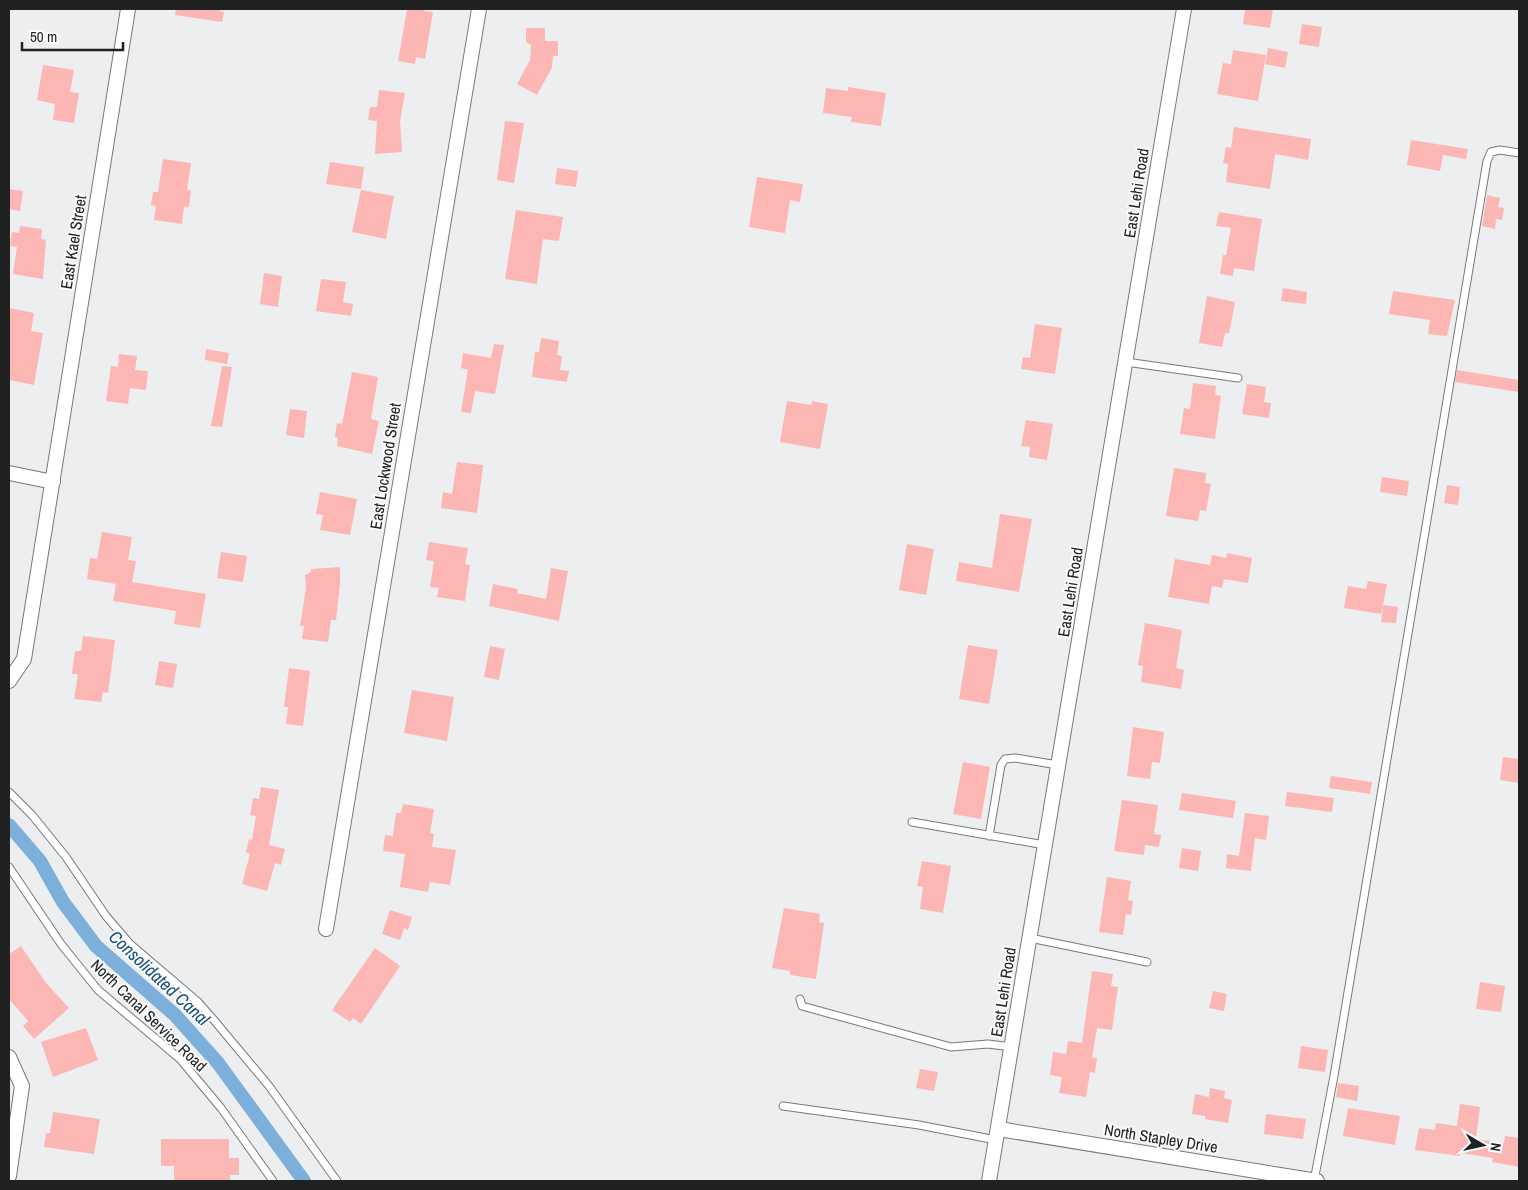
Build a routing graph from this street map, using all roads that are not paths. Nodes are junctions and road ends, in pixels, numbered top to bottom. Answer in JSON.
{"nodes":[{"id":1,"x":128,"y":9,"type":"edge"},
{"id":2,"x":479,"y":9,"type":"edge"},
{"id":3,"x":1184,"y":9,"type":"edge"},
{"id":4,"x":1519,"y":153,"type":"edge"},
{"id":5,"x":1126,"y":362,"type":"junction"},
{"id":6,"x":1238,"y":378,"type":"dead end"},
{"id":7,"x":9,"y":473,"type":"edge"},
{"id":8,"x":53,"y":482,"type":"junction"},
{"id":9,"x":9,"y":681,"type":"edge"},
{"id":10,"x":1058,"y":765,"type":"junction"},
{"id":11,"x":9,"y":792,"type":"edge"},
{"id":12,"x":912,"y":822,"type":"dead end"},
{"id":13,"x":989,"y":836,"type":"junction"},
{"id":14,"x":1045,"y":845,"type":"junction"},
{"id":15,"x":9,"y":867,"type":"edge"},
{"id":16,"x":326,"y":929,"type":"dead end"},
{"id":17,"x":1030,"y":938,"type":"junction"},
{"id":18,"x":1148,"y":962,"type":"dead end"},
{"id":19,"x":800,"y":998,"type":"dead end"},
{"id":20,"x":1012,"y":1048,"type":"junction"},
{"id":21,"x":9,"y":1057,"type":"edge"},
{"id":22,"x":783,"y":1106,"type":"dead end"},
{"id":23,"x":998,"y":1134,"type":"junction"},
{"id":24,"x":9,"y":1176,"type":"edge"},
{"id":25,"x":273,"y":1181,"type":"edge"},
{"id":26,"x":337,"y":1181,"type":"edge"},
{"id":27,"x":989,"y":1181,"type":"edge"},
{"id":28,"x":1315,"y":1181,"type":"edge"}],
"edges":[{"from":1,"to":8,"type":"street","name":"East Kael Street"},
{"from":2,"to":16,"type":"street","name":"East Lockwood Street"},
{"from":3,"to":5,"type":"street","name":"East Lehi Road"},
{"from":4,"to":28,"type":"lane"},
{"from":5,"to":6,"type":"lane"},
{"from":5,"to":10,"type":"street","name":"East Lehi Road"},
{"from":7,"to":8,"type":"street"},
{"from":8,"to":9,"type":"street","name":"East Kael Street"},
{"from":10,"to":13,"type":"lane"},
{"from":10,"to":14,"type":"street","name":"East Lehi Road"},
{"from":11,"to":26,"type":"lane"},
{"from":12,"to":13,"type":"lane"},
{"from":13,"to":14,"type":"lane"},
{"from":14,"to":17,"type":"street","name":"East Lehi Road"},
{"from":15,"to":25,"type":"lane","name":"North Canal Service Road"},
{"from":17,"to":18,"type":"lane"},
{"from":17,"to":20,"type":"street","name":"East Lehi Road"},
{"from":19,"to":20,"type":"lane"},
{"from":20,"to":23,"type":"street","name":"East Lehi Road"},
{"from":21,"to":24,"type":"street"},
{"from":22,"to":23,"type":"lane"},
{"from":23,"to":27,"type":"street","name":"East Lehi Road"},
{"from":23,"to":28,"type":"street","name":"North Stapley Drive"}]}
